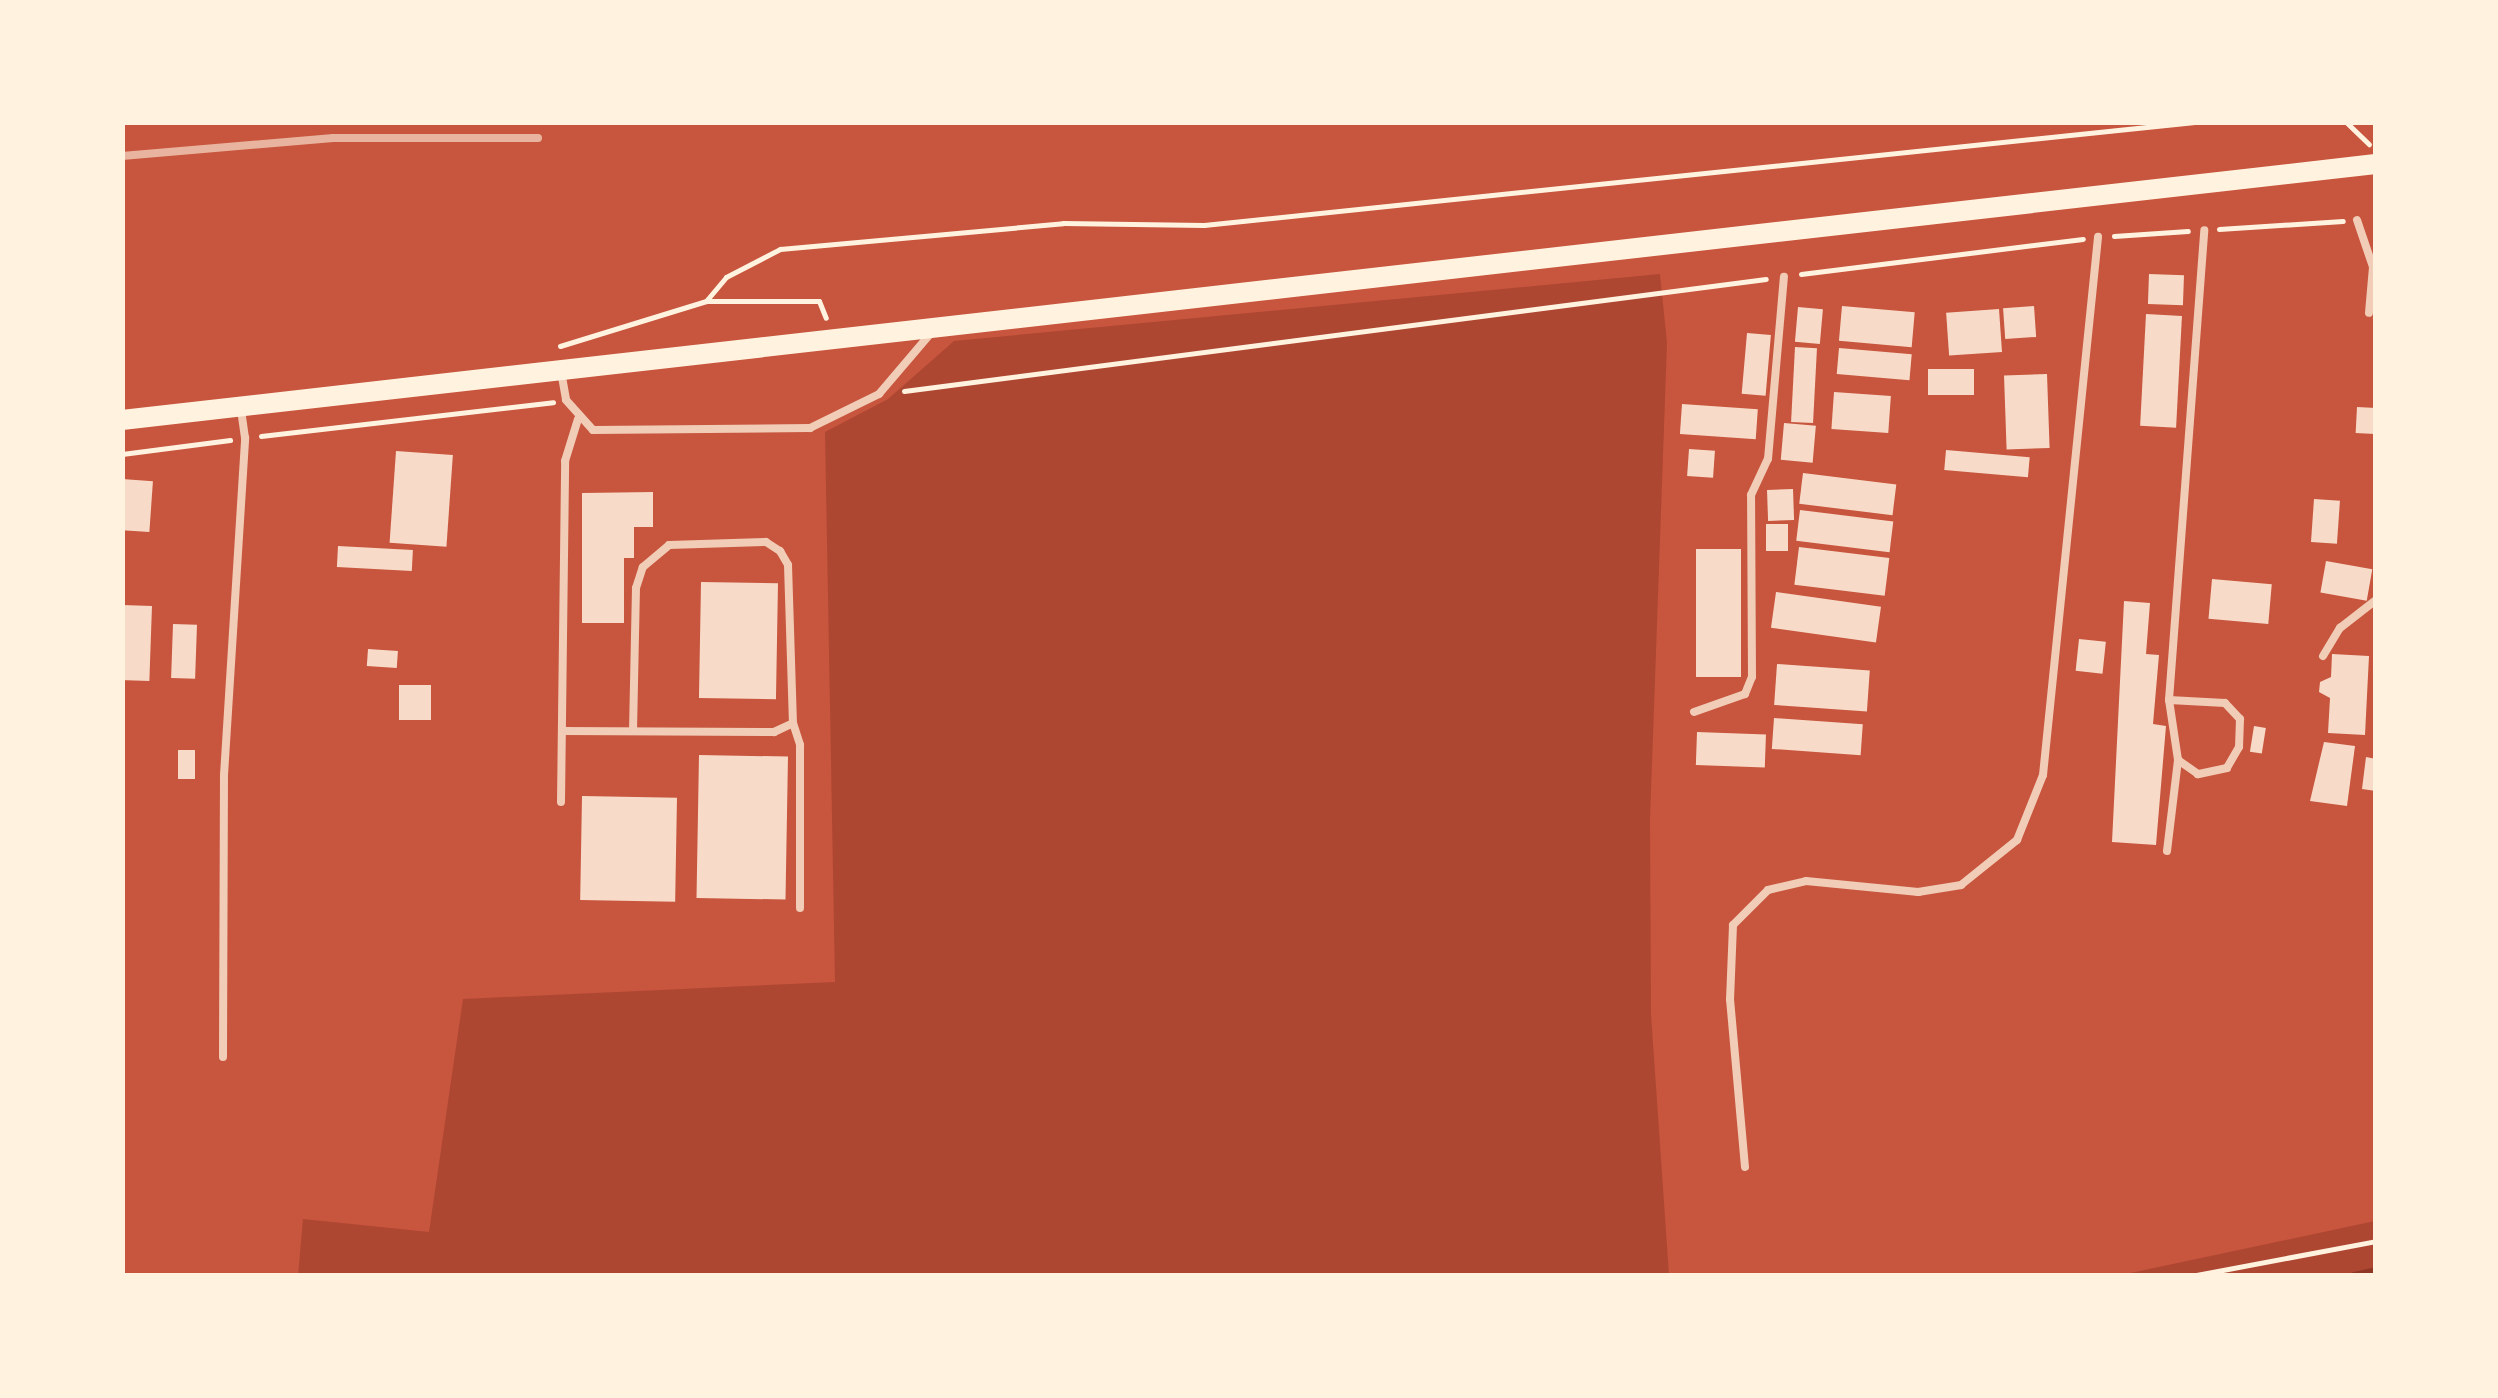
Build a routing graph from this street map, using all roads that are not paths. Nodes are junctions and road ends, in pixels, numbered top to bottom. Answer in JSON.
{"nodes":[{"id":1,"x":2376,"y":164,"type":"edge"},
{"id":2,"x":2357,"y":220,"type":"road end"},
{"id":3,"x":2204,"y":230,"type":"road end"},
{"id":4,"x":2098,"y":238,"type":"road end"},
{"id":5,"x":1784,"y":276,"type":"road end"},
{"id":6,"x":2369,"y":313,"type":"dead end"},
{"id":7,"x":932,"y":332,"type":"junction"},
{"id":8,"x":561,"y":371,"type":"junction"},
{"id":9,"x":240,"y":406,"type":"junction"},
{"id":10,"x":578,"y":418,"type":"junction"},
{"id":11,"x":122,"y":420,"type":"edge"},
{"id":12,"x":2376,"y":600,"type":"edge"},
{"id":13,"x":2322,"y":656,"type":"dead end"},
{"id":14,"x":2169,"y":700,"type":"junction"},
{"id":15,"x":1694,"y":712,"type":"dead end"},
{"id":16,"x":793,"y":723,"type":"junction"},
{"id":17,"x":562,"y":731,"type":"junction"},
{"id":18,"x":633,"y":731,"type":"junction"},
{"id":19,"x":2178,"y":760,"type":"junction"},
{"id":20,"x":561,"y":802,"type":"dead end"},
{"id":21,"x":2168,"y":851,"type":"dead end"},
{"id":22,"x":800,"y":908,"type":"dead end"},
{"id":23,"x":223,"y":1057,"type":"dead end"},
{"id":24,"x":1745,"y":1167,"type":"dead end"}],
"edges":[{"from":1,"to":7,"type":"main road"},
{"from":2,"to":6,"type":"lane"},
{"from":3,"to":14,"type":"lane"},
{"from":4,"to":24,"type":"lane"},
{"from":5,"to":15,"type":"lane"},
{"from":7,"to":8,"type":"main road"},
{"from":7,"to":10,"type":"lane"},
{"from":8,"to":9,"type":"main road"},
{"from":8,"to":10,"type":"lane"},
{"from":9,"to":11,"type":"main road"},
{"from":9,"to":23,"type":"lane"},
{"from":10,"to":17,"type":"lane"},
{"from":12,"to":13,"type":"lane"},
{"from":14,"to":19,"type":"lane"},
{"from":14,"to":19,"type":"lane"},
{"from":16,"to":18,"type":"lane"},
{"from":16,"to":18,"type":"lane"},
{"from":16,"to":22,"type":"lane"},
{"from":17,"to":18,"type":"lane"},
{"from":17,"to":20,"type":"lane"},
{"from":19,"to":21,"type":"lane"}]}
